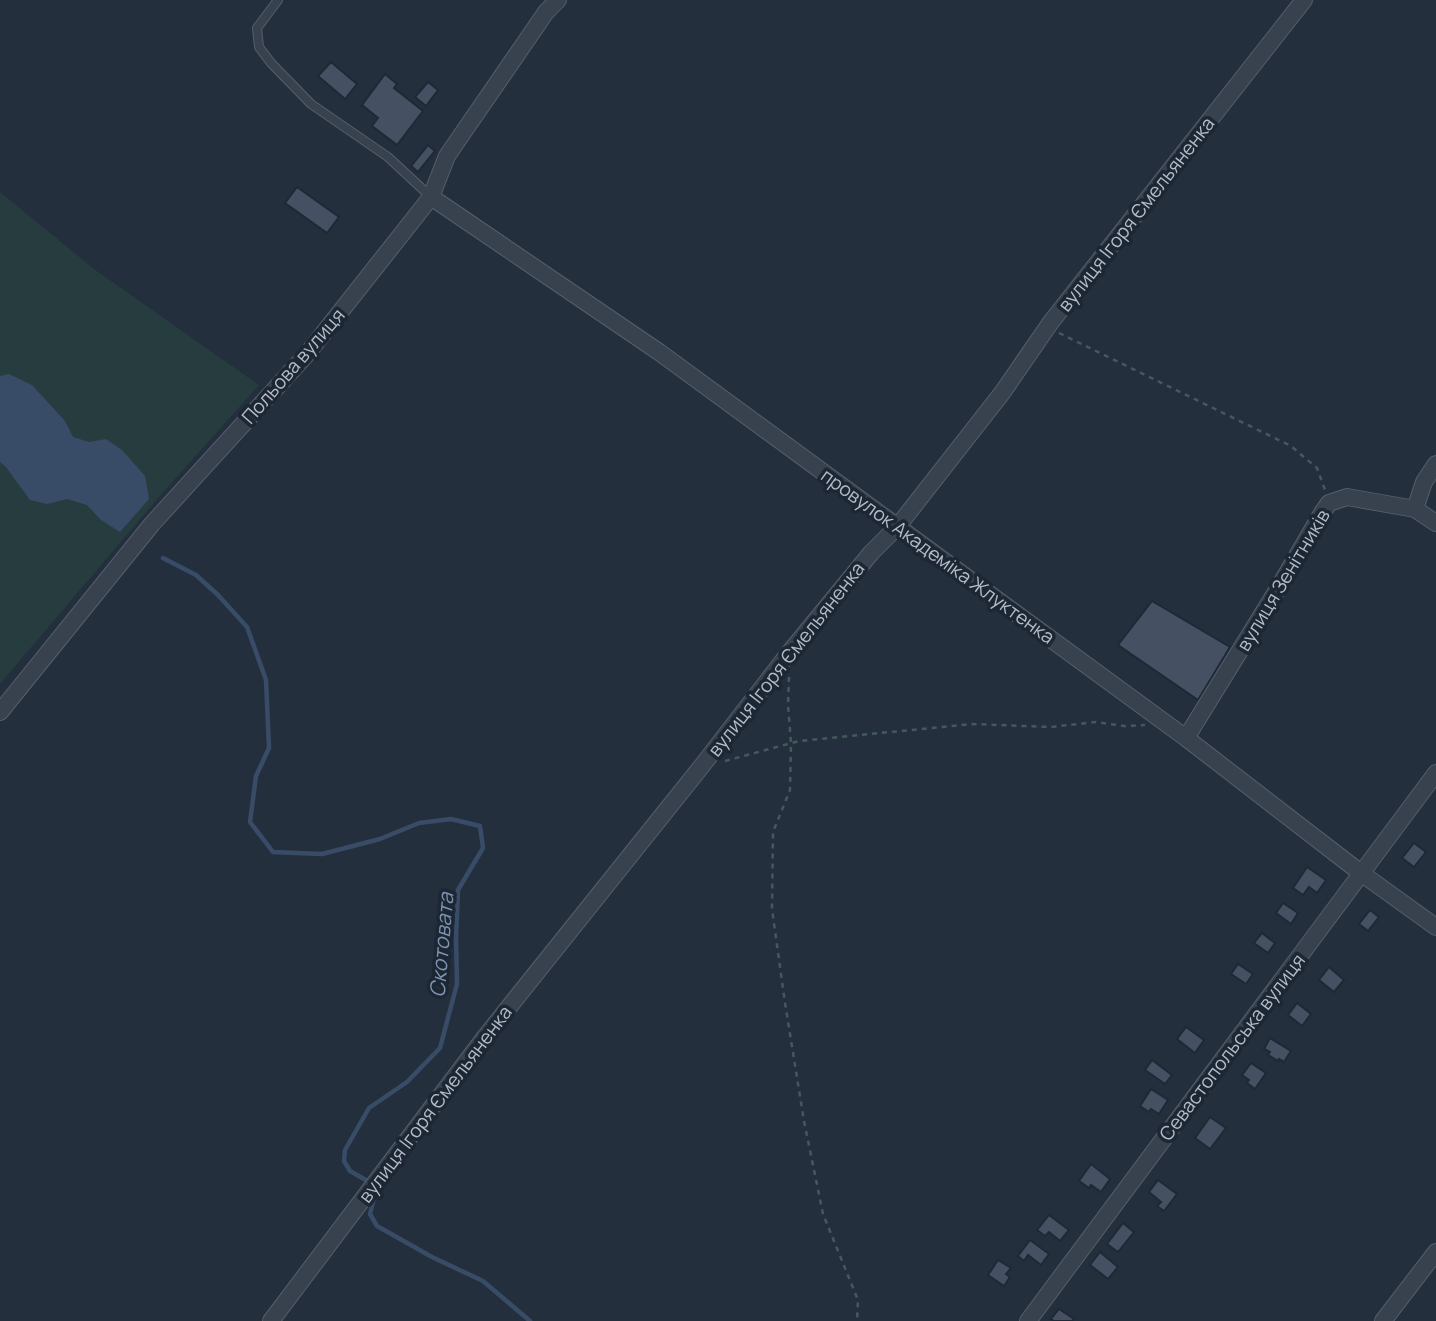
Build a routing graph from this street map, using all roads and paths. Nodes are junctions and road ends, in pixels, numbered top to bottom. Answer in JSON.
{"nodes":[{"id":1,"x":278,"y":0,"type":"edge"},
{"id":2,"x":558,"y":0,"type":"edge"},
{"id":3,"x":1304,"y":0,"type":"edge"},
{"id":4,"x":431,"y":197,"type":"junction"},
{"id":5,"x":1051,"y":322,"type":"junction"},
{"id":6,"x":1436,"y":464,"type":"edge"},
{"id":7,"x":1329,"y":503,"type":"junction"},
{"id":8,"x":1415,"y":509,"type":"junction"},
{"id":9,"x":1436,"y":523,"type":"edge"},
{"id":10,"x":898,"y":526,"type":"junction"},
{"id":11,"x":789,"y":653,"type":"junction"},
{"id":12,"x":0,"y":712,"type":"edge"},
{"id":13,"x":1165,"y":724,"type":"junction"},
{"id":14,"x":1186,"y":738,"type":"junction"},
{"id":15,"x":791,"y":743,"type":"junction"},
{"id":16,"x":701,"y":767,"type":"junction"},
{"id":17,"x":1436,"y":773,"type":"edge"},
{"id":18,"x":1361,"y":873,"type":"junction"},
{"id":19,"x":1436,"y":927,"type":"edge"},
{"id":20,"x":1436,"y":1252,"type":"edge"},
{"id":21,"x":271,"y":1321,"type":"edge"},
{"id":22,"x":857,"y":1321,"type":"edge"},
{"id":23,"x":1028,"y":1321,"type":"edge"},
{"id":24,"x":1383,"y":1321,"type":"edge"}],
"edges":[{"from":1,"to":4,"type":"lane"},
{"from":2,"to":4,"type":"street","name":"Польова вулиця"},
{"from":3,"to":5,"type":"street","name":"вулиця Ігоря Ємельяненка"},
{"from":4,"to":10,"type":"street","name":"провулок Академіка Жлуктенка"},
{"from":4,"to":12,"type":"street","name":"Польова вулиця"},
{"from":5,"to":7,"type":"path"},
{"from":5,"to":10,"type":"street","name":"вулиця Ігоря Ємельяненка"},
{"from":6,"to":8,"type":"street"},
{"from":7,"to":8,"type":"street","name":"вулиця Зенітників"},
{"from":7,"to":14,"type":"street","name":"вулиця Зенітників"},
{"from":8,"to":9,"type":"street"},
{"from":10,"to":11,"type":"street","name":"вулиця Ігоря Ємельяненка"},
{"from":10,"to":13,"type":"street","name":"провулок Академіка Жлуктенка"},
{"from":11,"to":15,"type":"path"},
{"from":11,"to":16,"type":"street","name":"вулиця Ігоря Ємельяненка"},
{"from":13,"to":14,"type":"street","name":"провулок Академіка Жлуктенка"},
{"from":13,"to":15,"type":"path"},
{"from":14,"to":18,"type":"street","name":"провулок Академіка Жлуктенка"},
{"from":15,"to":16,"type":"path"},
{"from":15,"to":22,"type":"path"},
{"from":16,"to":21,"type":"street","name":"вулиця Ігоря Ємельяненка"},
{"from":17,"to":18,"type":"street","name":"Севастопольська вулиця"},
{"from":18,"to":19,"type":"street","name":"провулок Академіка Жлуктенка"},
{"from":18,"to":23,"type":"street","name":"Севастопольська вулиця"},
{"from":20,"to":24,"type":"street"}]}
